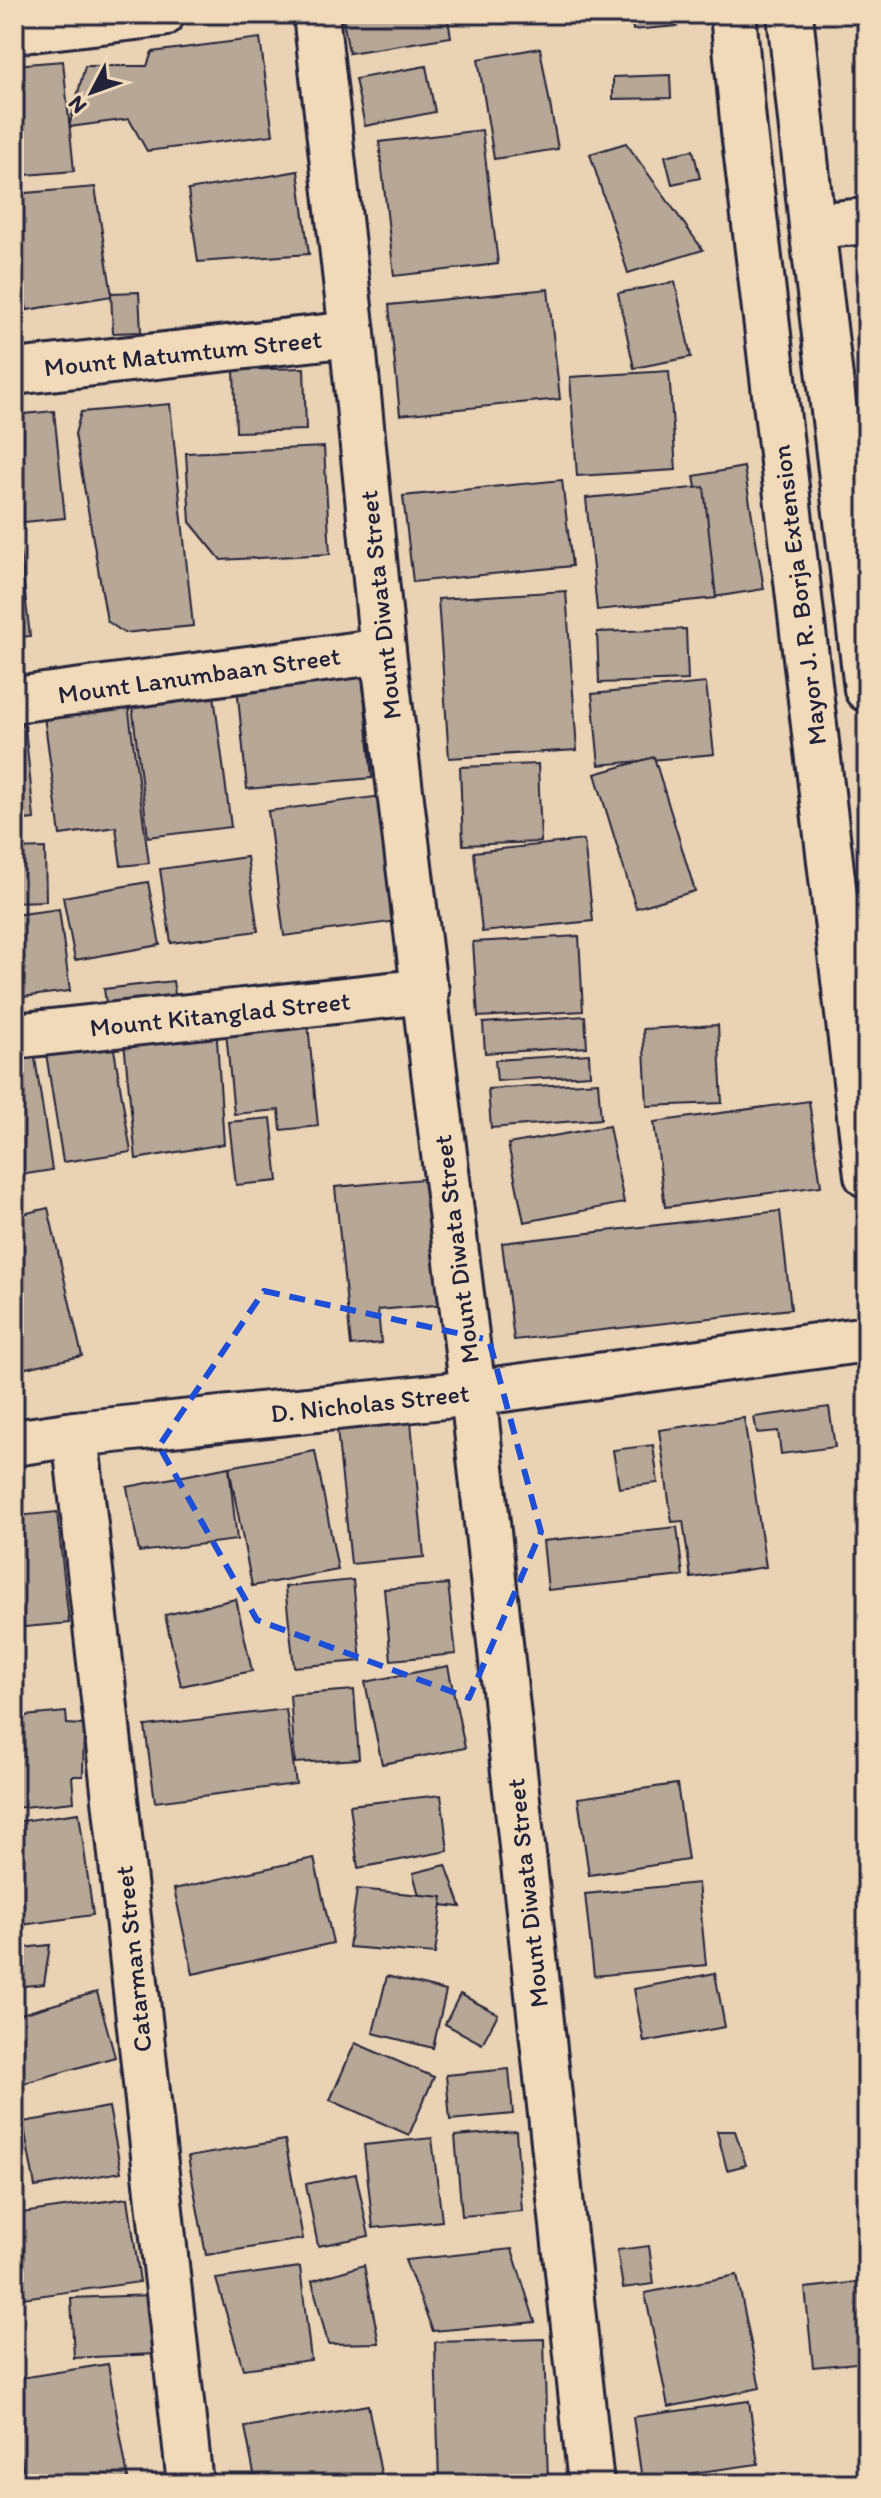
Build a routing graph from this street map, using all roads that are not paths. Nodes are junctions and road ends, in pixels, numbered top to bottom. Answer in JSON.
{"nodes":[{"id":1,"x":162,"y":14,"type":"edge"},
{"id":2,"x":316,"y":14,"type":"edge"},
{"id":3,"x":733,"y":14,"type":"edge"},
{"id":4,"x":790,"y":14,"type":"edge"},
{"id":5,"x":14,"y":31,"type":"edge"},
{"id":6,"x":802,"y":125,"type":"junction"},
{"id":7,"x":744,"y":131,"type":"junction"},
{"id":8,"x":867,"y":221,"type":"edge"},
{"id":9,"x":812,"y":226,"type":"junction"},
{"id":10,"x":352,"y":334,"type":"junction"},
{"id":11,"x":14,"y":372,"type":"edge"},
{"id":12,"x":383,"y":651,"type":"junction"},
{"id":13,"x":867,"y":689,"type":"edge"},
{"id":14,"x":14,"y":700,"type":"edge"},
{"id":15,"x":426,"y":991,"type":"junction"},
{"id":16,"x":14,"y":1036,"type":"edge"},
{"id":17,"x":867,"y":1175,"type":"edge"},
{"id":18,"x":867,"y":1339,"type":"edge"},
{"id":19,"x":473,"y":1393,"type":"junction"},
{"id":20,"x":75,"y":1434,"type":"junction"},
{"id":21,"x":14,"y":1443,"type":"edge"},
{"id":22,"x":190,"y":2484,"type":"edge"},
{"id":23,"x":591,"y":2484,"type":"edge"}],
"edges":[{"from":1,"to":5,"type":"street"},
{"from":2,"to":10,"type":"street","name":"Mount Diwata Street"},
{"from":3,"to":7,"type":"street","name":"Mayor J. R. Borja Extension"},
{"from":4,"to":6,"type":"street"},
{"from":6,"to":7,"type":"street"},
{"from":6,"to":9,"type":"street"},
{"from":7,"to":17,"type":"street","name":"Mayor J. R. Borja Extension"},
{"from":8,"to":9,"type":"street"},
{"from":9,"to":13,"type":"street"},
{"from":10,"to":11,"type":"street","name":"Mount Matumtum Street"},
{"from":10,"to":12,"type":"street","name":"Mount Diwata Street"},
{"from":12,"to":14,"type":"street","name":"Mount Lanumbaan Street"},
{"from":12,"to":15,"type":"street","name":"Mount Diwata Street"},
{"from":15,"to":16,"type":"street","name":"Mount Kitanglad Street"},
{"from":15,"to":19,"type":"street","name":"Mount Diwata Street"},
{"from":18,"to":19,"type":"street","name":"D. Nicholas Street"},
{"from":19,"to":20,"type":"street","name":"D. Nicholas Street"},
{"from":19,"to":23,"type":"street","name":"Mount Diwata Street"},
{"from":20,"to":21,"type":"street","name":"D. Nicholas Street"},
{"from":20,"to":22,"type":"street","name":"Catarman Street"}]}
